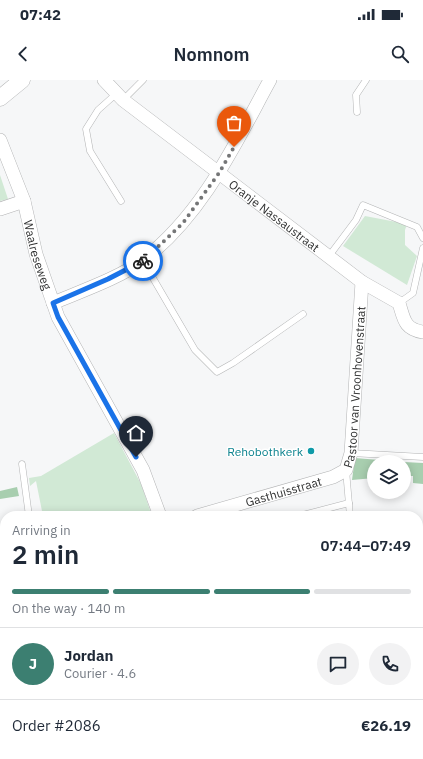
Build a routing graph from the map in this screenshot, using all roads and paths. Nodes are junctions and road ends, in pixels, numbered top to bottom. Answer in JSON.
{"nodes":[{"id":1,"x":22,"y":80,"type":"edge"},
{"id":2,"x":104,"y":80,"type":"edge"},
{"id":3,"x":142,"y":80,"type":"edge"},
{"id":4,"x":270,"y":80,"type":"edge"},
{"id":5,"x":366,"y":80,"type":"edge"},
{"id":6,"x":120,"y":97,"type":"junction"},
{"id":7,"x":0,"y":98,"type":"edge"},
{"id":8,"x":357,"y":112,"type":"dead end"},
{"id":9,"x":0,"y":140,"type":"edge"},
{"id":10,"x":219,"y":173,"type":"junction"},
{"id":11,"x":24,"y":201,"type":"junction"},
{"id":12,"x":121,"y":201,"type":"dead end"},
{"id":13,"x":0,"y":209,"type":"edge"},
{"id":14,"x":423,"y":238,"type":"edge"},
{"id":15,"x":423,"y":248,"type":"edge"},
{"id":16,"x":329,"y":256,"type":"junction"},
{"id":17,"x":143,"y":261,"type":"junction"},
{"id":18,"x":362,"y":282,"type":"junction"},
{"id":19,"x":53,"y":303,"type":"junction"},
{"id":20,"x":399,"y":303,"type":"junction"},
{"id":21,"x":303,"y":314,"type":"dead end"},
{"id":22,"x":423,"y":332,"type":"edge"},
{"id":23,"x":351,"y":453,"type":"junction"},
{"id":24,"x":423,"y":457,"type":"edge"},
{"id":25,"x":22,"y":464,"type":"dead end"},
{"id":26,"x":346,"y":470,"type":"junction"},
{"id":27,"x":349,"y":503,"type":"junction"},
{"id":28,"x":28,"y":511,"type":"edge"},
{"id":29,"x":158,"y":511,"type":"edge"},
{"id":30,"x":215,"y":511,"type":"edge"},
{"id":31,"x":325,"y":511,"type":"edge"},
{"id":32,"x":350,"y":511,"type":"edge"}],
"edges":[{"from":1,"to":7,"type":"street"},
{"from":2,"to":6,"type":"street","name":"Oranje Nassaustraat"},
{"from":3,"to":6,"type":"lane"},
{"from":4,"to":10,"type":"street"},
{"from":5,"to":8,"type":"lane"},
{"from":6,"to":10,"type":"street","name":"Oranje Nassaustraat"},
{"from":6,"to":12,"type":"lane"},
{"from":9,"to":11,"type":"street","name":"Waalreseweg"},
{"from":10,"to":16,"type":"street","name":"Oranje Nassaustraat"},
{"from":10,"to":17,"type":"street"},
{"from":11,"to":13,"type":"street"},
{"from":11,"to":19,"type":"street","name":"Waalreseweg"},
{"from":14,"to":16,"type":"lane"},
{"from":15,"to":20,"type":"lane"},
{"from":16,"to":18,"type":"street","name":"Oranje Nassaustraat"},
{"from":17,"to":19,"type":"street"},
{"from":17,"to":21,"type":"lane"},
{"from":18,"to":20,"type":"street","name":"Oranje Nassaustraat"},
{"from":18,"to":23,"type":"street","name":"Pastoor van Vroonhovenstraat"},
{"from":19,"to":29,"type":"street","name":"Waalreseweg"},
{"from":20,"to":22,"type":"street"},
{"from":23,"to":24,"type":"lane"},
{"from":23,"to":26,"type":"street","name":"Pastoor van Vroonhovenstraat"},
{"from":25,"to":28,"type":"lane"},
{"from":26,"to":27,"type":"lane","name":"Pastoor van Vroonhovenstraat"},
{"from":26,"to":30,"type":"street","name":"Gasthuisstraat"},
{"from":27,"to":31,"type":"lane"},
{"from":27,"to":32,"type":"lane","name":"Pastoor van Vroonhovenstraat"}]}
